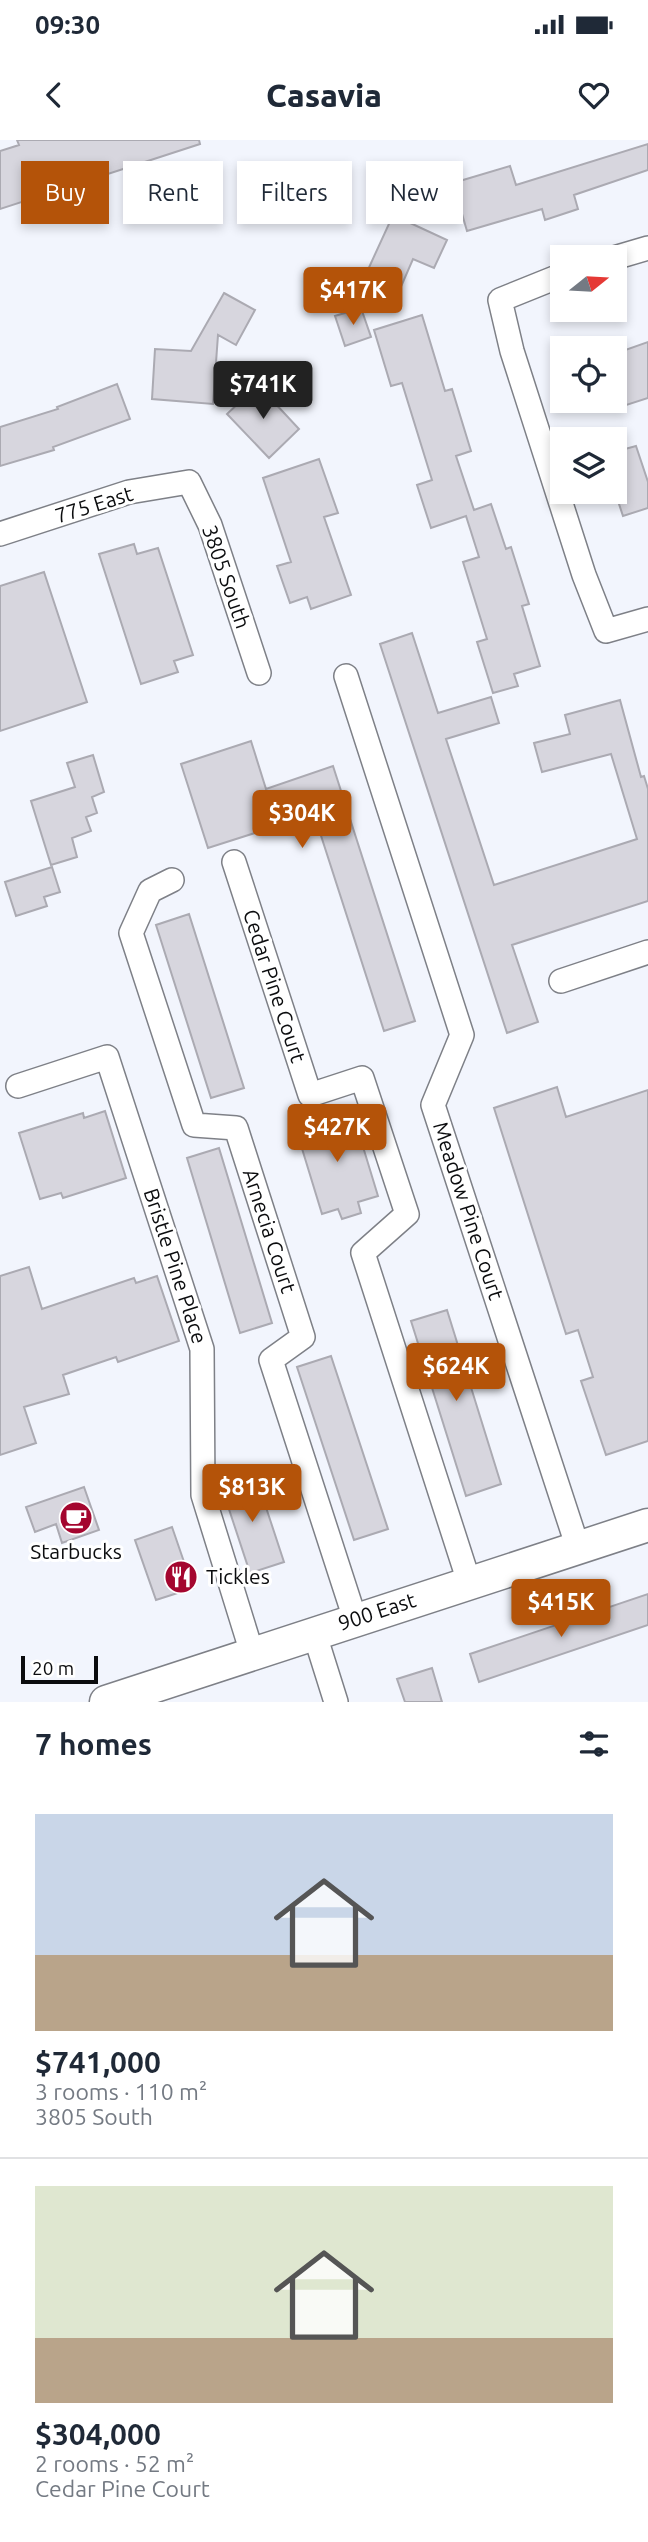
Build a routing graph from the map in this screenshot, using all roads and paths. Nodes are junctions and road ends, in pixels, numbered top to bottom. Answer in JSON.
{"nodes":[{"id":1,"x":648,"y":248,"type":"edge"},
{"id":2,"x":627,"y":254,"type":"edge"},
{"id":3,"x":550,"y":280,"type":"edge"},
{"id":4,"x":189,"y":482,"type":"joint"},
{"id":5,"x":0,"y":534,"type":"edge"},
{"id":6,"x":648,"y":619,"type":"edge"},
{"id":7,"x":259,"y":673,"type":"dead end"},
{"id":8,"x":346,"y":676,"type":"dead end"},
{"id":9,"x":234,"y":862,"type":"dead end"},
{"id":10,"x":172,"y":880,"type":"dead end"},
{"id":11,"x":648,"y":952,"type":"edge"},
{"id":12,"x":561,"y":981,"type":"dead end"},
{"id":13,"x":18,"y":1086,"type":"dead end"},
{"id":14,"x":648,"y":1525,"type":"edge"},
{"id":15,"x":578,"y":1548,"type":"junction"},
{"id":16,"x":469,"y":1582,"type":"junction"},
{"id":17,"x":355,"y":1619,"type":"junction"},
{"id":18,"x":314,"y":1632,"type":"junction"},
{"id":19,"x":252,"y":1653,"type":"junction"},
{"id":20,"x":106,"y":1702,"type":"edge"},
{"id":21,"x":336,"y":1702,"type":"edge"}],
"edges":[{"from":1,"to":2,"type":"street"},
{"from":3,"to":6,"type":"street"},
{"from":4,"to":5,"type":"street","name":"775 East"},
{"from":4,"to":7,"type":"street","name":"3805 South"},
{"from":8,"to":15,"type":"street","name":"Meadow Pine Court"},
{"from":9,"to":16,"type":"street","name":"Cedar Pine Court"},
{"from":10,"to":17,"type":"street","name":"Arnecia Court"},
{"from":11,"to":12,"type":"street"},
{"from":13,"to":19,"type":"street","name":"Bristle Pine Place"},
{"from":14,"to":15,"type":"main road","name":"900 East"},
{"from":15,"to":16,"type":"main road","name":"900 East"},
{"from":16,"to":17,"type":"main road","name":"900 East"},
{"from":17,"to":18,"type":"main road","name":"900 East"},
{"from":18,"to":19,"type":"main road","name":"900 East"},
{"from":18,"to":21,"type":"street"},
{"from":19,"to":20,"type":"main road","name":"900 East"}]}
